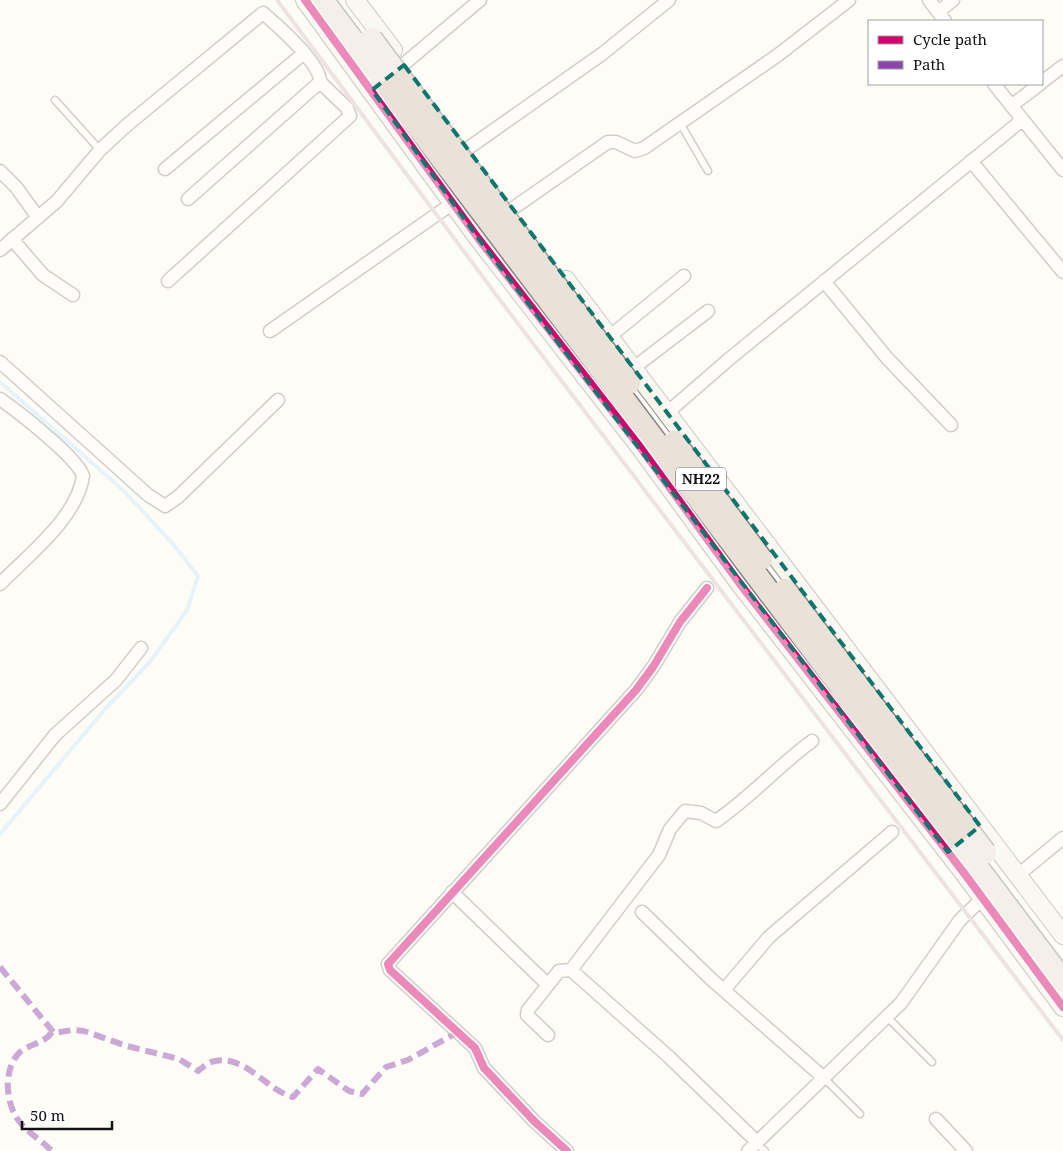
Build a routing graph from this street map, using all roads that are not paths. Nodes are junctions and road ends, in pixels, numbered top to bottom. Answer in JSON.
{"nodes":[{"id":1,"x":305,"y":0,"type":"edge"},
{"id":2,"x":322,"y":0,"type":"edge"},
{"id":3,"x":341,"y":0,"type":"edge"},
{"id":4,"x":355,"y":0,"type":"edge"},
{"id":5,"x":480,"y":0,"type":"edge"},
{"id":6,"x":669,"y":0,"type":"edge"},
{"id":7,"x":849,"y":0,"type":"edge"},
{"id":8,"x":929,"y":0,"type":"edge"},
{"id":9,"x":953,"y":0,"type":"edge"},
{"id":10,"x":942,"y":17,"type":"edge"},
{"id":11,"x":304,"y":53,"type":"junction"},
{"id":12,"x":404,"y":65,"type":"junction"},
{"id":13,"x":1063,"y":66,"type":"edge"},
{"id":14,"x":1043,"y":81,"type":"edge"},
{"id":15,"x":995,"y":85,"type":"edge"},
{"id":16,"x":1038,"y":85,"type":"edge"},
{"id":17,"x":312,"y":89,"type":"junction"},
{"id":18,"x":372,"y":90,"type":"junction"},
{"id":19,"x":55,"y":100,"type":"dead end"},
{"id":20,"x":1011,"y":106,"type":"junction"},
{"id":21,"x":1022,"y":120,"type":"junction"},
{"id":22,"x":680,"y":123,"type":"junction"},
{"id":23,"x":467,"y":149,"type":"junction"},
{"id":24,"x":100,"y":150,"type":"junction"},
{"id":25,"x":971,"y":161,"type":"junction"},
{"id":26,"x":165,"y":169,"type":"dead end"},
{"id":27,"x":0,"y":170,"type":"edge"},
{"id":28,"x":1063,"y":170,"type":"edge"},
{"id":29,"x":708,"y":171,"type":"dead end"},
{"id":30,"x":188,"y":199,"type":"dead end"},
{"id":31,"x":454,"y":203,"type":"junction"},
{"id":32,"x":512,"y":209,"type":"junction"},
{"id":33,"x":37,"y":216,"type":"junction"},
{"id":34,"x":12,"y":239,"type":"junction"},
{"id":35,"x":0,"y":250,"type":"edge"},
{"id":36,"x":1063,"y":272,"type":"edge"},
{"id":37,"x":684,"y":276,"type":"dead end"},
{"id":38,"x":168,"y":281,"type":"dead end"},
{"id":39,"x":824,"y":281,"type":"junction"},
{"id":40,"x":73,"y":295,"type":"dead end"},
{"id":41,"x":708,"y":311,"type":"dead end"},
{"id":42,"x":270,"y":331,"type":"dead end"},
{"id":43,"x":609,"y":337,"type":"junction"},
{"id":44,"x":0,"y":362,"type":"edge"},
{"id":45,"x":633,"y":368,"type":"junction"},
{"id":46,"x":600,"y":395,"type":"junction"},
{"id":47,"x":0,"y":399,"type":"edge"},
{"id":48,"x":278,"y":400,"type":"dead end"},
{"id":49,"x":667,"y":413,"type":"junction"},
{"id":50,"x":951,"y":425,"type":"dead end"},
{"id":51,"x":0,"y":584,"type":"edge"},
{"id":52,"x":707,"y":588,"type":"dead end"},
{"id":53,"x":141,"y":648,"type":"dead end"},
{"id":54,"x":812,"y":742,"type":"dead end"},
{"id":55,"x":0,"y":804,"type":"edge"},
{"id":56,"x":980,"y":826,"type":"junction"},
{"id":57,"x":892,"y":832,"type":"dead end"},
{"id":58,"x":1063,"y":838,"type":"edge"},
{"id":59,"x":948,"y":852,"type":"junction"},
{"id":60,"x":1018,"y":875,"type":"junction"},
{"id":61,"x":452,"y":892,"type":"junction"},
{"id":62,"x":983,"y":898,"type":"junction"},
{"id":63,"x":642,"y":912,"type":"dead end"},
{"id":64,"x":1063,"y":935,"type":"edge"},
{"id":65,"x":1063,"y":956,"type":"edge"},
{"id":66,"x":571,"y":970,"type":"junction"},
{"id":67,"x":1063,"y":981,"type":"edge"},
{"id":68,"x":548,"y":984,"type":"junction"},
{"id":69,"x":724,"y":990,"type":"junction"},
{"id":70,"x":1063,"y":1007,"type":"edge"},
{"id":71,"x":887,"y":1017,"type":"junction"},
{"id":72,"x":548,"y":1035,"type":"dead end"},
{"id":73,"x":932,"y":1062,"type":"dead end"},
{"id":74,"x":824,"y":1078,"type":"junction"},
{"id":75,"x":860,"y":1114,"type":"dead end"},
{"id":76,"x":936,"y":1119,"type":"dead end"},
{"id":77,"x":756,"y":1147,"type":"edge"},
{"id":78,"x":567,"y":1151,"type":"edge"},
{"id":79,"x":966,"y":1151,"type":"edge"}],
"edges":[{"from":1,"to":18,"type":"street"},
{"from":2,"to":67,"type":"highway","number":"NH22","bridge":true},
{"from":3,"to":65,"type":"highway","number":"NH22","bridge":true},
{"from":4,"to":12,"type":"street"},
{"from":5,"to":12,"type":"street"},
{"from":6,"to":23,"type":"street"},
{"from":7,"to":22,"type":"street"},
{"from":8,"to":10,"type":"street"},
{"from":9,"to":10,"type":"street"},
{"from":11,"to":17,"type":"street"},
{"from":11,"to":24,"type":"street"},
{"from":11,"to":26,"type":"street"},
{"from":12,"to":18,"type":"street"},
{"from":12,"to":23,"type":"street"},
{"from":13,"to":14,"type":"street"},
{"from":15,"to":20,"type":"street"},
{"from":16,"to":20,"type":"street"},
{"from":17,"to":30,"type":"street"},
{"from":17,"to":38,"type":"street"},
{"from":18,"to":31,"type":"street"},
{"from":19,"to":24,"type":"lane"},
{"from":20,"to":21,"type":"street"},
{"from":21,"to":25,"type":"street"},
{"from":21,"to":28,"type":"street"},
{"from":22,"to":29,"type":"lane"},
{"from":22,"to":32,"type":"street"},
{"from":23,"to":32,"type":"street"},
{"from":24,"to":33,"type":"street"},
{"from":25,"to":36,"type":"street"},
{"from":25,"to":39,"type":"street"},
{"from":27,"to":33,"type":"street"},
{"from":31,"to":42,"type":"street"},
{"from":31,"to":46,"type":"street"},
{"from":32,"to":43,"type":"street"},
{"from":33,"to":34,"type":"street"},
{"from":34,"to":35,"type":"street"},
{"from":34,"to":40,"type":"street"},
{"from":37,"to":43,"type":"street"},
{"from":39,"to":49,"type":"street"},
{"from":39,"to":50,"type":"street"},
{"from":41,"to":45,"type":"street"},
{"from":43,"to":45,"type":"street"},
{"from":44,"to":48,"type":"street"},
{"from":45,"to":46,"type":"street"},
{"from":45,"to":49,"type":"street"},
{"from":46,"to":59,"type":"street"},
{"from":47,"to":51,"type":"street"},
{"from":49,"to":56,"type":"street"},
{"from":52,"to":61,"type":"street"},
{"from":53,"to":55,"type":"street"},
{"from":54,"to":66,"type":"street"},
{"from":56,"to":59,"type":"street"},
{"from":56,"to":60,"type":"street"},
{"from":57,"to":69,"type":"street"},
{"from":58,"to":60,"type":"street"},
{"from":59,"to":62,"type":"street"},
{"from":60,"to":64,"type":"street"},
{"from":61,"to":68,"type":"street"},
{"from":61,"to":78,"type":"street"},
{"from":62,"to":70,"type":"street"},
{"from":62,"to":71,"type":"street"},
{"from":63,"to":69,"type":"street"},
{"from":66,"to":68,"type":"street"},
{"from":66,"to":77,"type":"street"},
{"from":68,"to":72,"type":"street"},
{"from":69,"to":74,"type":"street"},
{"from":71,"to":73,"type":"lane"},
{"from":71,"to":74,"type":"street"},
{"from":74,"to":75,"type":"lane"},
{"from":74,"to":77,"type":"street"},
{"from":76,"to":79,"type":"street"}]}
